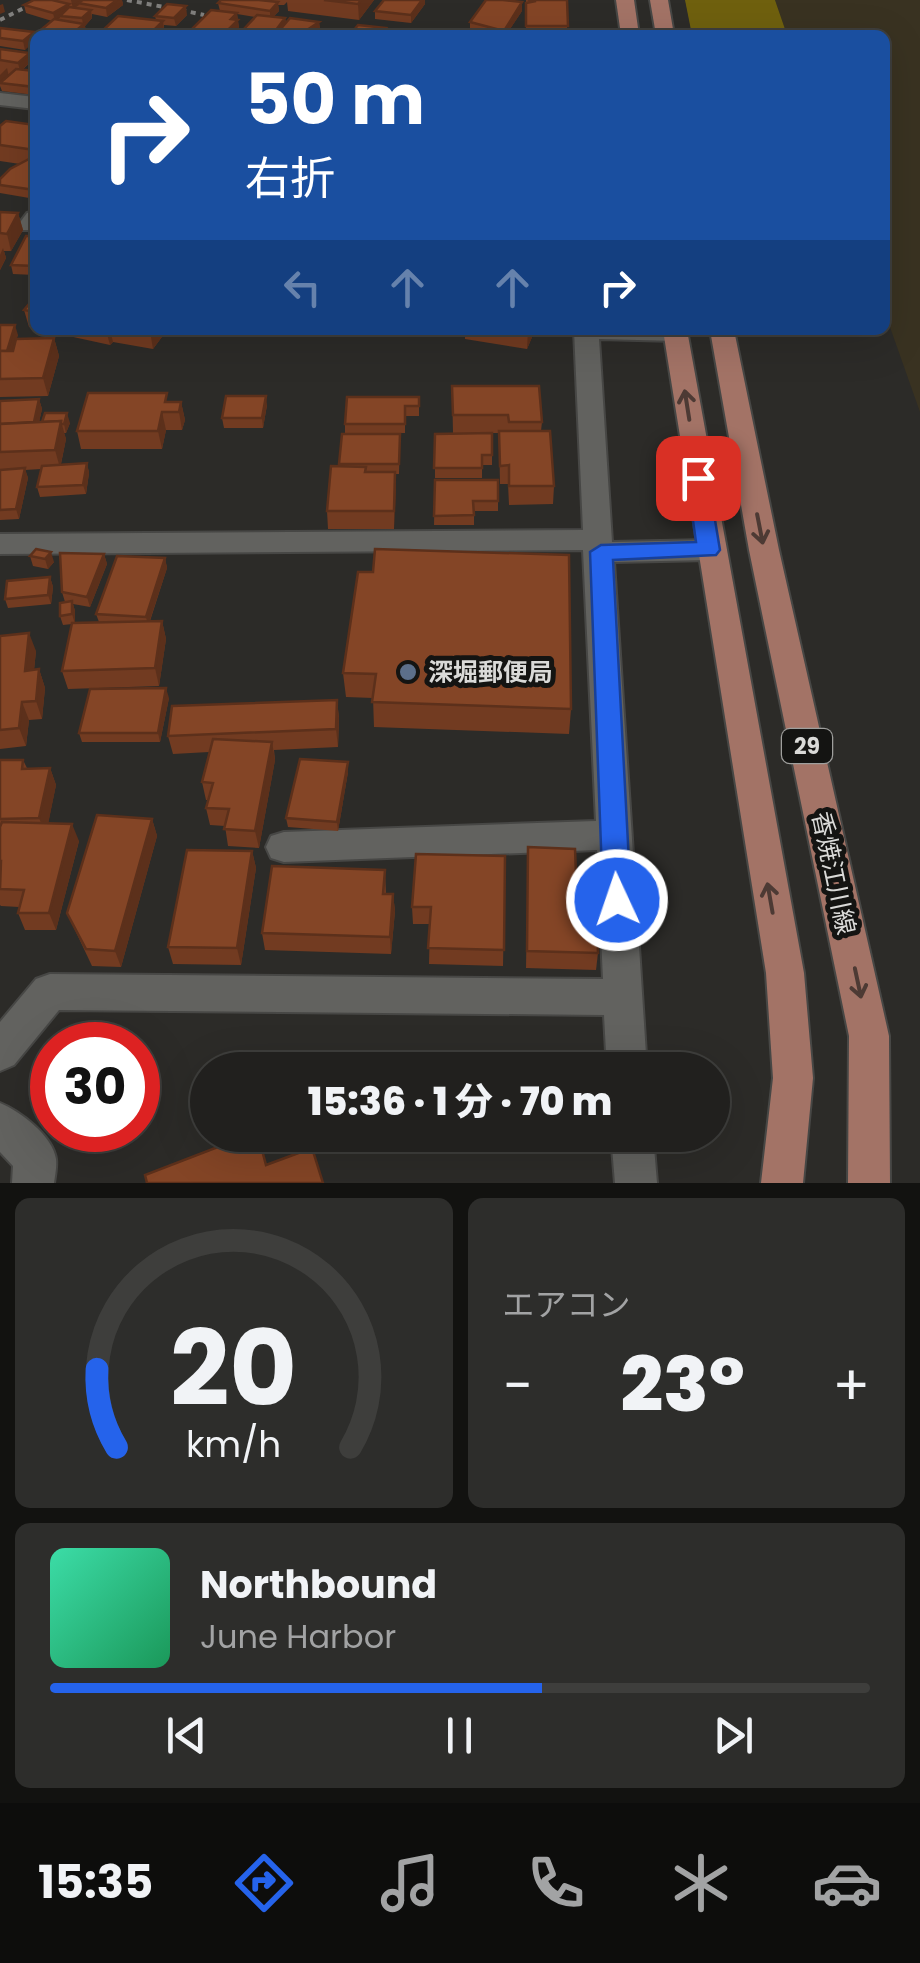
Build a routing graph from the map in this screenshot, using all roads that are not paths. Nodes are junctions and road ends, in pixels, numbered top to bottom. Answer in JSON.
{"nodes":[{"id":1,"x":625,"y":0,"type":"edge"},
{"id":2,"x":659,"y":0,"type":"edge"},
{"id":3,"x":629,"y":30,"type":"edge"},
{"id":4,"x":665,"y":30,"type":"edge"},
{"id":5,"x":0,"y":99,"type":"edge"},
{"id":6,"x":30,"y":102,"type":"edge"},
{"id":7,"x":586,"y":335,"type":"edge"},
{"id":8,"x":676,"y":335,"type":"edge"},
{"id":9,"x":723,"y":335,"type":"edge"},
{"id":10,"x":0,"y":544,"type":"edge"},
{"id":11,"x":694,"y":550,"type":"junction"},
{"id":12,"x":601,"y":552,"type":"junction"},
{"id":13,"x":614,"y":835,"type":"junction"},
{"id":14,"x":284,"y":847,"type":"dead end"},
{"id":15,"x":622,"y":997,"type":"junction"},
{"id":16,"x":0,"y":1052,"type":"edge"},
{"id":17,"x":626,"y":1052,"type":"edge"},
{"id":18,"x":0,"y":1123,"type":"edge"},
{"id":19,"x":633,"y":1152,"type":"edge"},
{"id":20,"x":870,"y":1173,"type":"edge"},
{"id":21,"x":33,"y":1183,"type":"edge"},
{"id":22,"x":636,"y":1183,"type":"edge"},
{"id":23,"x":782,"y":1183,"type":"edge"}],
"edges":[{"from":1,"to":3,"type":"main road"},
{"from":2,"to":4,"type":"main road"},
{"from":5,"to":6,"type":"street"},
{"from":7,"to":12,"type":"street"},
{"from":11,"to":8,"type":"main road","number":"29","one_way":true},
{"from":9,"to":20,"type":"main road","name":"香焼江川線","number":"29","one_way":true},
{"from":10,"to":12,"type":"street"},
{"from":11,"to":12,"type":"street"},
{"from":23,"to":11,"type":"main road","number":"29","one_way":true},
{"from":12,"to":13,"type":"street"},
{"from":13,"to":14,"type":"street"},
{"from":13,"to":15,"type":"street"},
{"from":15,"to":16,"type":"street"},
{"from":15,"to":17,"type":"street"},
{"from":18,"to":21,"type":"street"},
{"from":19,"to":22,"type":"street"}]}
